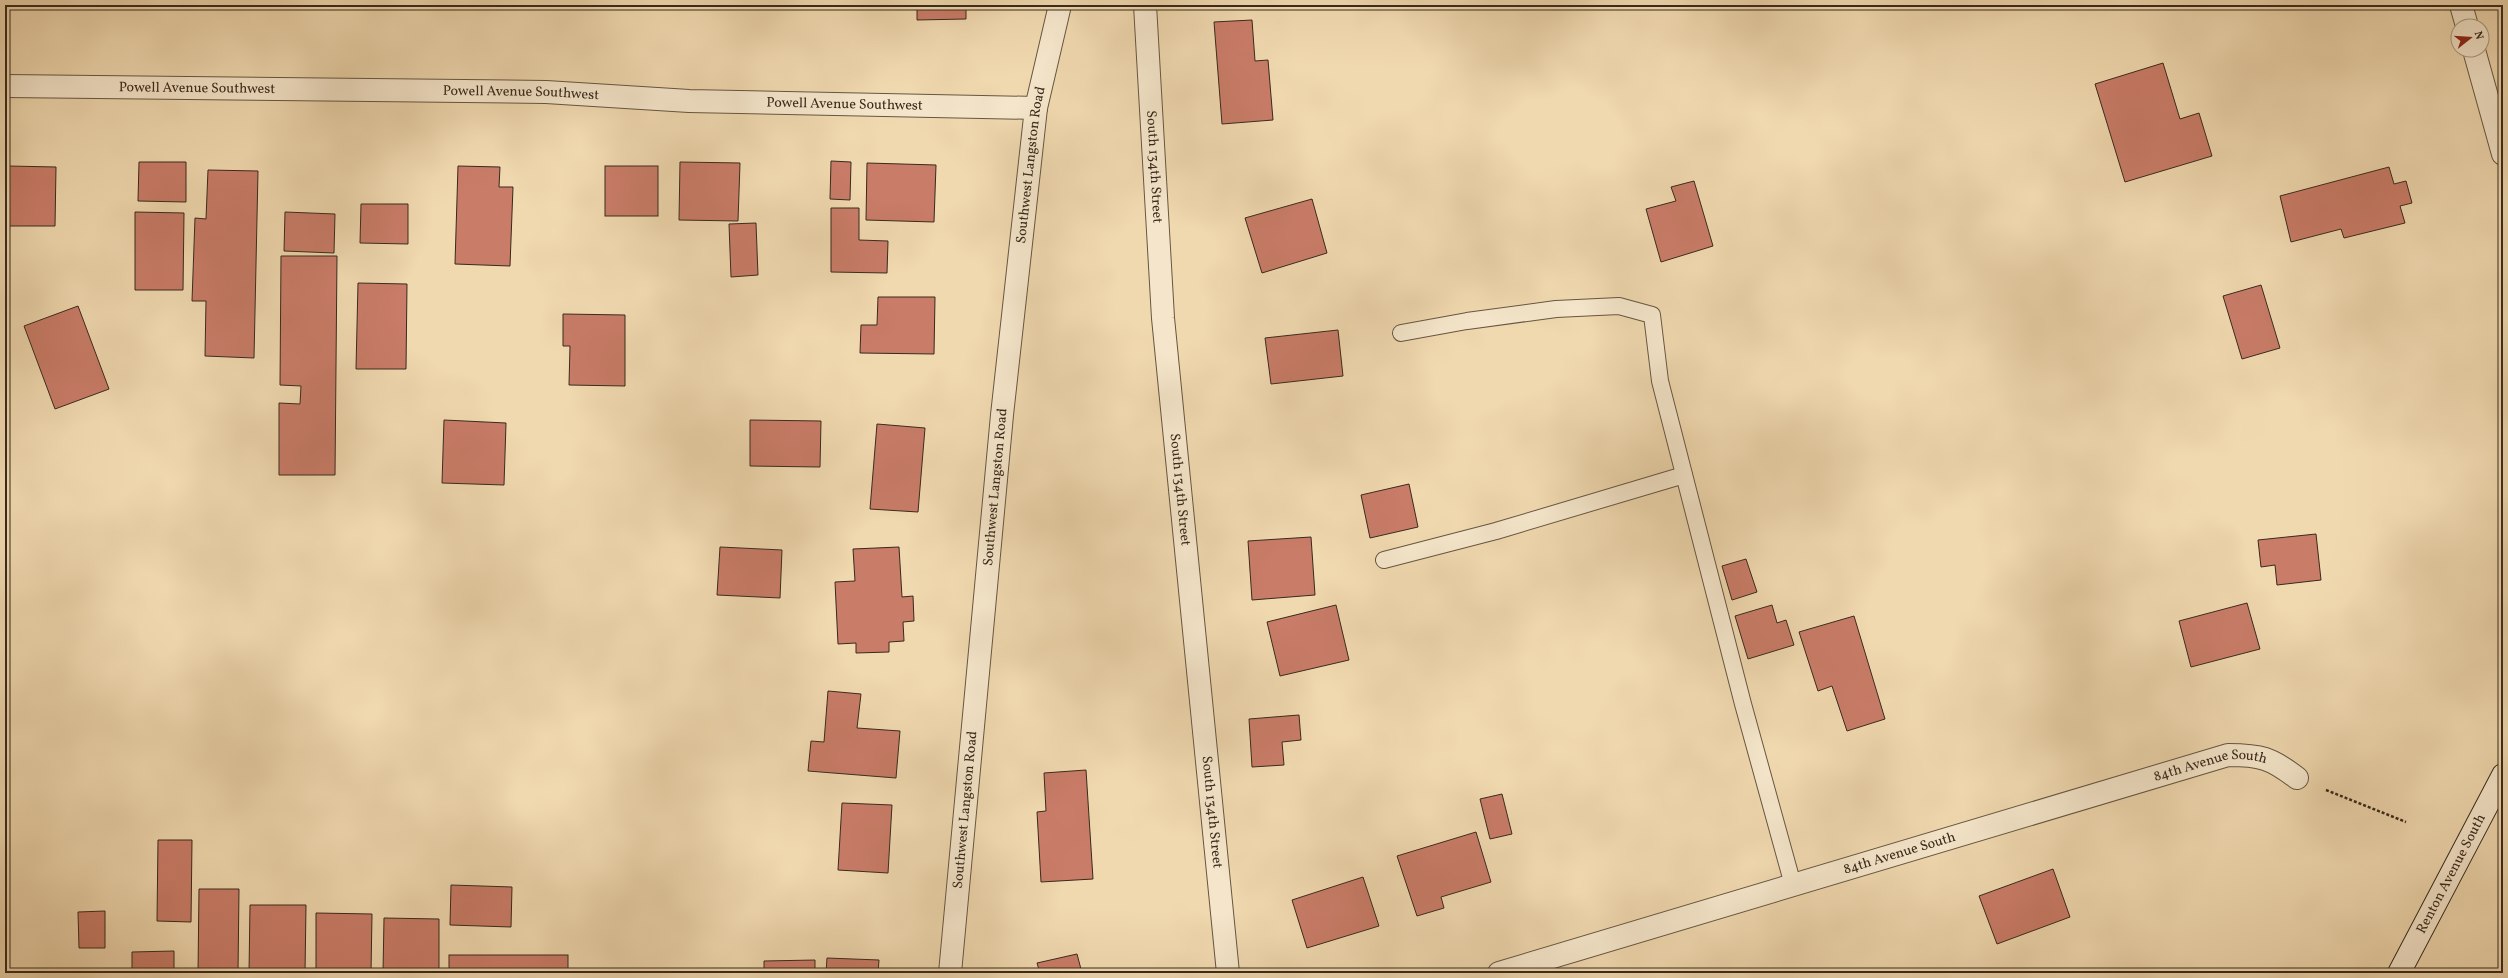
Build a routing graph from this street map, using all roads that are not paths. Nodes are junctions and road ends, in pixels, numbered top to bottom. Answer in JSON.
{"nodes":[{"id":1,"x":1060,"y":5,"type":"edge"},
{"id":2,"x":1146,"y":5,"type":"edge"},
{"id":3,"x":2461,"y":5,"type":"edge"},
{"id":4,"x":2465,"y":18,"type":"edge"},
{"id":5,"x":2476,"y":58,"type":"edge"},
{"id":6,"x":5,"y":86,"type":"edge"},
{"id":7,"x":1036,"y":108,"type":"junction"},
{"id":8,"x":2503,"y":154,"type":"edge"},
{"id":9,"x":1401,"y":333,"type":"dead end"},
{"id":10,"x":1684,"y":475,"type":"junction"},
{"id":11,"x":1384,"y":560,"type":"dead end"},
{"id":12,"x":2503,"y":775,"type":"edge"},
{"id":13,"x":2297,"y":778,"type":"road end"},
{"id":14,"x":1793,"y":885,"type":"junction"},
{"id":15,"x":950,"y":973,"type":"edge"},
{"id":16,"x":1228,"y":973,"type":"edge"},
{"id":17,"x":1499,"y":973,"type":"edge"},
{"id":18,"x":2399,"y":973,"type":"edge"}],
"edges":[{"from":1,"to":7,"type":"street","name":"Southwest Langston Road"},
{"from":2,"to":16,"type":"street","name":"South 134th Street"},
{"from":3,"to":4,"type":"street"},
{"from":5,"to":8,"type":"street"},
{"from":6,"to":7,"type":"street","name":"Powell Avenue Southwest"},
{"from":7,"to":15,"type":"street","name":"Southwest Langston Road"},
{"from":9,"to":10,"type":"lane"},
{"from":10,"to":11,"type":"lane"},
{"from":10,"to":14,"type":"lane"},
{"from":12,"to":18,"type":"street","name":"Renton Avenue South"},
{"from":13,"to":14,"type":"street","name":"84th Avenue South"},
{"from":14,"to":17,"type":"street","name":"84th Avenue South"}]}
